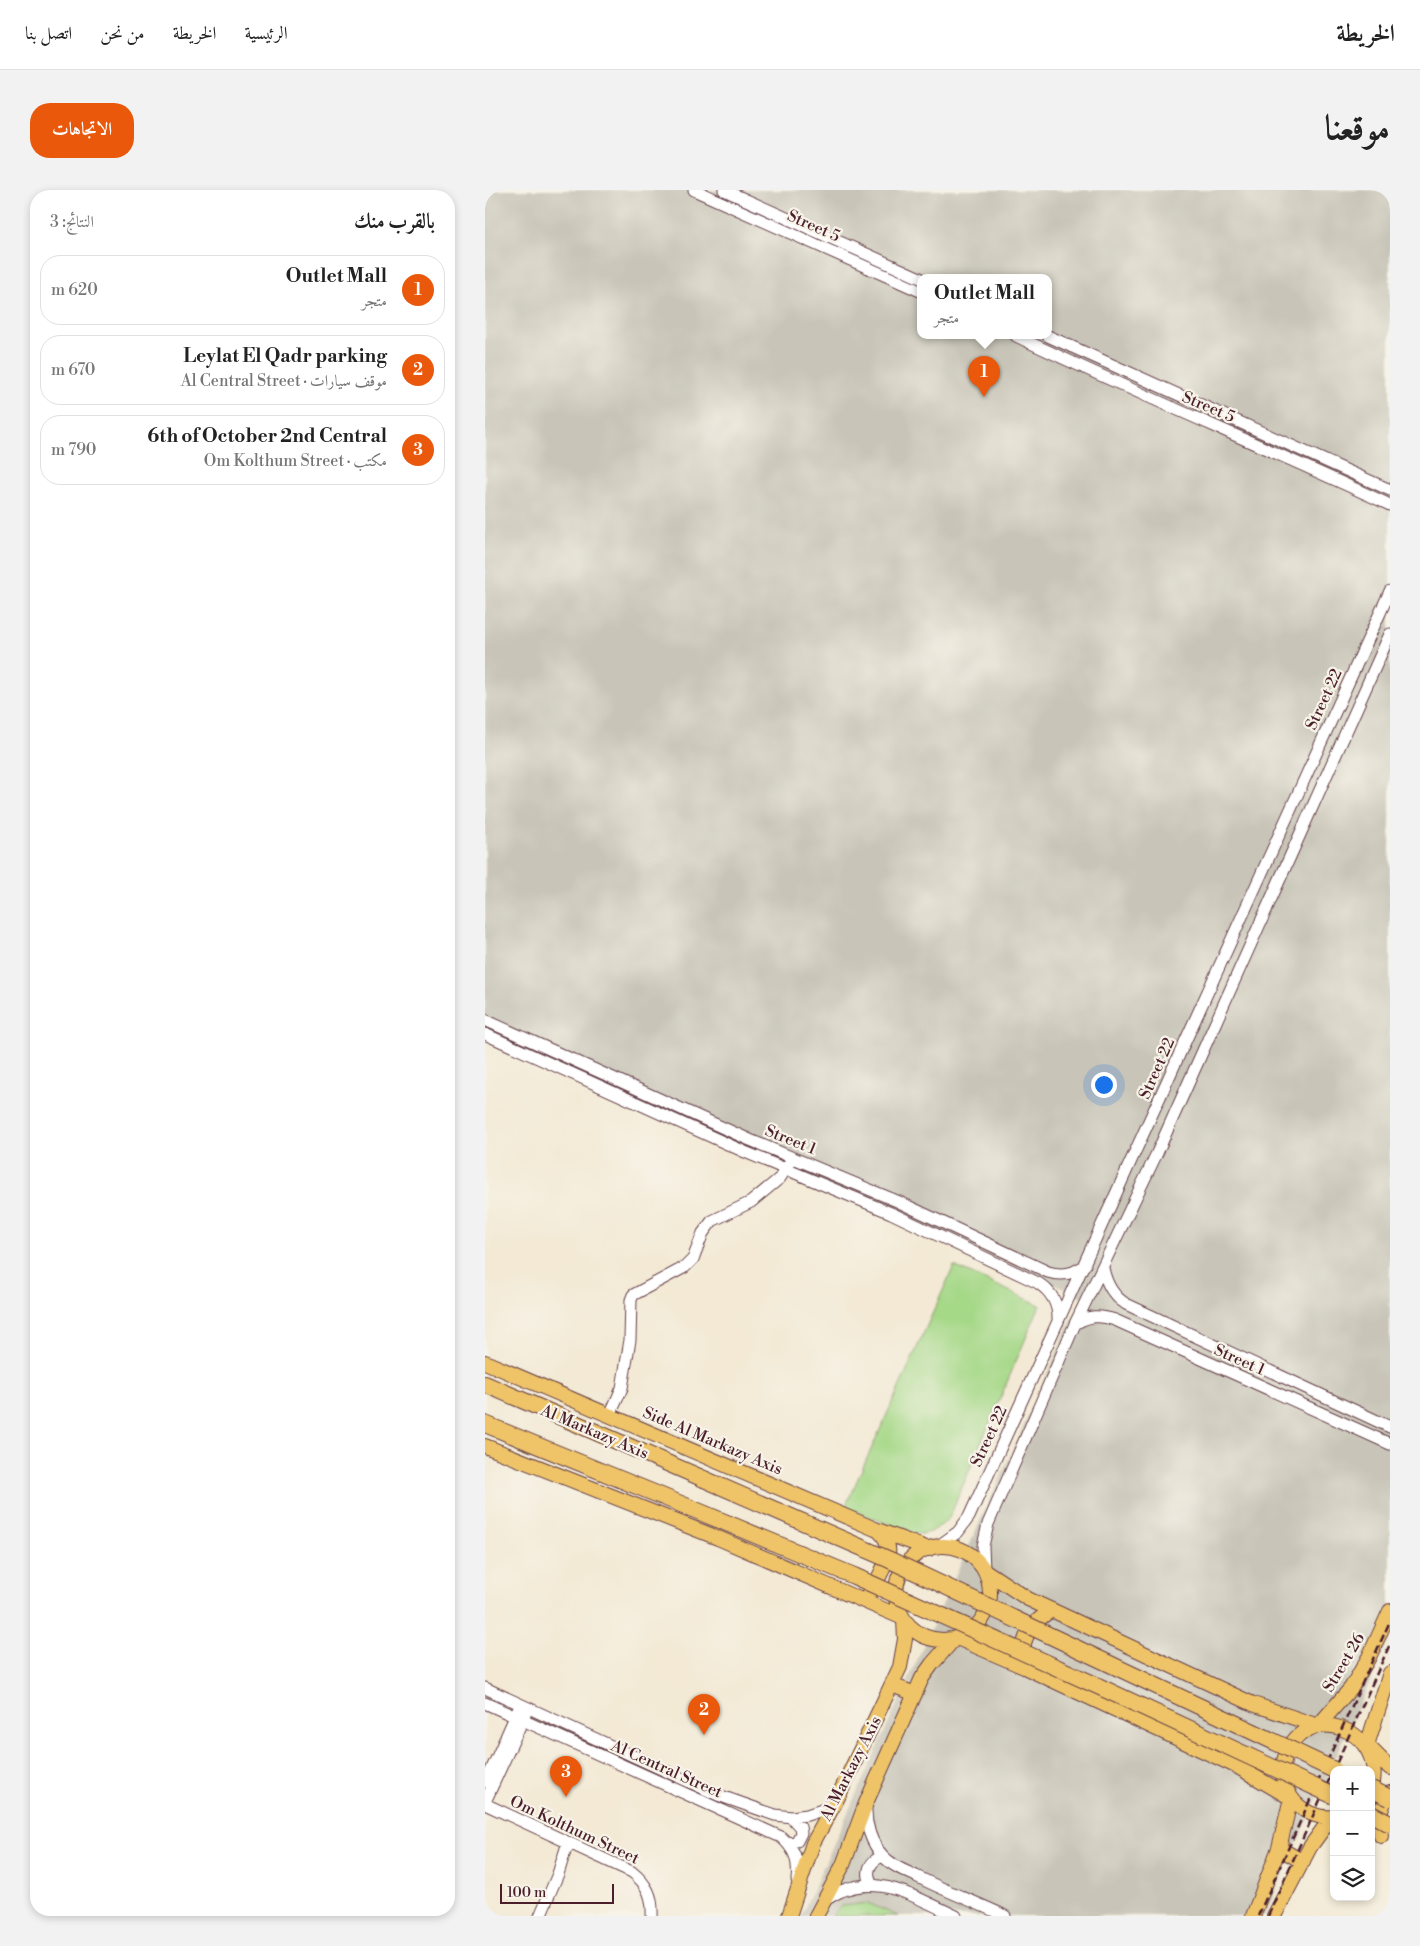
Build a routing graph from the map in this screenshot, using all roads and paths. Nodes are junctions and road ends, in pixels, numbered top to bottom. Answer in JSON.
{"nodes":[{"id":1,"x":694,"y":190,"type":"edge"},
{"id":2,"x":724,"y":190,"type":"edge"},
{"id":3,"x":791,"y":226,"type":"junction"},
{"id":4,"x":917,"y":277,"type":"edge"},
{"id":5,"x":917,"y":289,"type":"edge"},
{"id":6,"x":1052,"y":338,"type":"edge"},
{"id":7,"x":1022,"y":339,"type":"edge"},
{"id":8,"x":1390,"y":490,"type":"edge"},
{"id":9,"x":1390,"y":504,"type":"edge"},
{"id":10,"x":1390,"y":591,"type":"edge"},
{"id":11,"x":1390,"y":634,"type":"edge"},
{"id":12,"x":1308,"y":769,"type":"junction"},
{"id":13,"x":1326,"y":777,"type":"junction"},
{"id":14,"x":485,"y":1020,"type":"edge"},
{"id":15,"x":485,"y":1034,"type":"edge"},
{"id":16,"x":1183,"y":1046,"type":"junction"},
{"id":17,"x":1201,"y":1054,"type":"junction"},
{"id":18,"x":792,"y":1157,"type":"junction"},
{"id":19,"x":786,"y":1170,"type":"junction"},
{"id":20,"x":1085,"y":1265,"type":"junction"},
{"id":21,"x":1103,"y":1268,"type":"junction"},
{"id":22,"x":1058,"y":1322,"type":"junction"},
{"id":23,"x":1075,"y":1324,"type":"junction"},
{"id":24,"x":1247,"y":1361,"type":"junction"},
{"id":25,"x":485,"y":1362,"type":"edge"},
{"id":26,"x":1239,"y":1377,"type":"junction"},
{"id":27,"x":485,"y":1384,"type":"edge"},
{"id":28,"x":610,"y":1415,"type":"junction"},
{"id":29,"x":485,"y":1424,"type":"edge"},
{"id":30,"x":1390,"y":1427,"type":"edge"},
{"id":31,"x":1390,"y":1444,"type":"edge"},
{"id":32,"x":485,"y":1446,"type":"edge"},
{"id":33,"x":969,"y":1517,"type":"junction"},
{"id":34,"x":988,"y":1524,"type":"junction"},
{"id":35,"x":878,"y":1530,"type":"junction"},
{"id":36,"x":933,"y":1548,"type":"junction"},
{"id":37,"x":984,"y":1570,"type":"junction"},
{"id":38,"x":857,"y":1598,"type":"junction"},
{"id":39,"x":1052,"y":1610,"type":"junction"},
{"id":40,"x":1390,"y":1611,"type":"edge"},
{"id":41,"x":904,"y":1619,"type":"junction"},
{"id":42,"x":956,"y":1638,"type":"junction"},
{"id":43,"x":1024,"y":1667,"type":"junction"},
{"id":44,"x":1390,"y":1673,"type":"edge"},
{"id":45,"x":892,"y":1685,"type":"junction"},
{"id":46,"x":485,"y":1688,"type":"edge"},
{"id":47,"x":915,"y":1694,"type":"junction"},
{"id":48,"x":485,"y":1703,"type":"edge"},
{"id":49,"x":525,"y":1706,"type":"junction"},
{"id":50,"x":519,"y":1719,"type":"junction"},
{"id":51,"x":1318,"y":1726,"type":"junction"},
{"id":52,"x":1367,"y":1745,"type":"junction"},
{"id":53,"x":1375,"y":1766,"type":"edge"},
{"id":54,"x":1330,"y":1768,"type":"edge"},
{"id":55,"x":1390,"y":1768,"type":"edge"},
{"id":56,"x":485,"y":1784,"type":"edge"},
{"id":57,"x":1375,"y":1792,"type":"edge"},
{"id":58,"x":1390,"y":1793,"type":"edge"},
{"id":59,"x":1330,"y":1794,"type":"edge"},
{"id":60,"x":1291,"y":1798,"type":"junction"},
{"id":61,"x":1390,"y":1798,"type":"edge"},
{"id":62,"x":836,"y":1801,"type":"junction"},
{"id":63,"x":866,"y":1802,"type":"junction"},
{"id":64,"x":485,"y":1803,"type":"edge"},
{"id":65,"x":791,"y":1817,"type":"junction"},
{"id":66,"x":1330,"y":1818,"type":"edge"},
{"id":67,"x":1330,"y":1821,"type":"edge"},
{"id":68,"x":1375,"y":1821,"type":"edge"},
{"id":69,"x":1383,"y":1834,"type":"edge"},
{"id":70,"x":568,"y":1842,"type":"junction"},
{"id":71,"x":788,"y":1844,"type":"junction"},
{"id":72,"x":1279,"y":1848,"type":"junction"},
{"id":73,"x":883,"y":1856,"type":"junction"},
{"id":74,"x":1303,"y":1862,"type":"junction"},
{"id":75,"x":872,"y":1884,"type":"junction"},
{"id":76,"x":797,"y":1892,"type":"junction"},
{"id":77,"x":823,"y":1902,"type":"junction"},
{"id":78,"x":540,"y":1916,"type":"edge"},
{"id":79,"x":652,"y":1916,"type":"edge"},
{"id":80,"x":789,"y":1916,"type":"edge"},
{"id":81,"x":816,"y":1916,"type":"edge"},
{"id":82,"x":955,"y":1916,"type":"edge"},
{"id":83,"x":1005,"y":1916,"type":"edge"},
{"id":84,"x":1253,"y":1916,"type":"edge"},
{"id":85,"x":1274,"y":1916,"type":"edge"}],
"edges":[{"from":1,"to":3,"type":"street","name":"Street 5"},
{"from":2,"to":3,"type":"street","name":"Street 5"},
{"from":3,"to":4,"type":"street","name":"Street 5"},
{"from":3,"to":5,"type":"street","name":"Street 5"},
{"from":6,"to":8,"type":"street","name":"Street 5"},
{"from":7,"to":9,"type":"street","name":"Street 5"},
{"from":10,"to":12,"type":"street","name":"Street 22"},
{"from":11,"to":13,"type":"street","name":"Street 22"},
{"from":12,"to":13,"type":"street"},
{"from":12,"to":16,"type":"street","name":"Street 22"},
{"from":13,"to":17,"type":"street","name":"Street 22"},
{"from":14,"to":18,"type":"street","name":"Street 1"},
{"from":15,"to":19,"type":"street","name":"Street 1"},
{"from":16,"to":17,"type":"street"},
{"from":16,"to":20,"type":"street","name":"Street 22"},
{"from":17,"to":21,"type":"street","name":"Street 22"},
{"from":18,"to":19,"type":"street"},
{"from":18,"to":20,"type":"street","name":"Street 1"},
{"from":19,"to":22,"type":"street","name":"Street 1"},
{"from":19,"to":28,"type":"street"},
{"from":20,"to":22,"type":"street","name":"Street 22"},
{"from":21,"to":23,"type":"street","name":"Street 22"},
{"from":21,"to":24,"type":"street","name":"Street 1"},
{"from":22,"to":33,"type":"street","name":"Street 22"},
{"from":23,"to":26,"type":"street","name":"Street 1"},
{"from":23,"to":34,"type":"street","name":"Street 22"},
{"from":24,"to":26,"type":"street"},
{"from":24,"to":30,"type":"street","name":"Street 1"},
{"from":25,"to":28,"type":"main road","name":"Side Al Markazy Axis"},
{"from":26,"to":31,"type":"street","name":"Street 1"},
{"from":27,"to":54,"type":"highway","name":"Al Markazy Axis","bridge":true},
{"from":28,"to":35,"type":"main road","name":"Side Al Markazy Axis"},
{"from":29,"to":59,"type":"highway","bridge":true},
{"from":32,"to":38,"type":"main road"},
{"from":33,"to":34,"type":"street"},
{"from":33,"to":36,"type":"street","name":"Street 22"},
{"from":34,"to":37,"type":"street","name":"Street 22"},
{"from":35,"to":36,"type":"main road","name":"Side Al Markazy Axis"},
{"from":35,"to":38,"type":"main road"},
{"from":36,"to":37,"type":"main road"},
{"from":36,"to":41,"type":"main road"},
{"from":37,"to":39,"type":"main road"},
{"from":37,"to":42,"type":"main road"},
{"from":38,"to":41,"type":"main road"},
{"from":39,"to":43,"type":"main road"},
{"from":39,"to":51,"type":"main road"},
{"from":40,"to":51,"type":"main road","name":"Street 26"},
{"from":41,"to":42,"type":"main road"},
{"from":41,"to":45,"type":"main road","name":"Al Markazy Axis"},
{"from":42,"to":43,"type":"main road"},
{"from":42,"to":47,"type":"main road","name":"Al Markazy Axis"},
{"from":43,"to":60,"type":"main road"},
{"from":44,"to":52,"type":"main road"},
{"from":45,"to":47,"type":"main road"},
{"from":45,"to":62,"type":"main road","name":"Al Markazy Axis"},
{"from":46,"to":49,"type":"street","name":"Al Central Street"},
{"from":47,"to":63,"type":"main road","name":"Al Markazy Axis"},
{"from":48,"to":50,"type":"street","name":"Al Central Street"},
{"from":49,"to":50,"type":"street"},
{"from":49,"to":65,"type":"street","name":"Al Central Street"},
{"from":50,"to":56,"type":"street"},
{"from":50,"to":64,"type":"street"},
{"from":50,"to":71,"type":"street","name":"Al Central Street"},
{"from":51,"to":52,"type":"main road"},
{"from":51,"to":60,"type":"main road"},
{"from":52,"to":53,"type":"main road"},
{"from":52,"to":55,"type":"main road"},
{"from":57,"to":61,"type":"highway","bridge":true},
{"from":58,"to":69,"type":"main road"},
{"from":60,"to":66,"type":"main road"},
{"from":60,"to":72,"type":"main road"},
{"from":62,"to":65,"type":"street","name":"Al Central Street"},
{"from":62,"to":76,"type":"main road","name":"Al Markazy Axis"},
{"from":63,"to":73,"type":"street"},
{"from":63,"to":77,"type":"main road","name":"Al Markazy Axis"},
{"from":64,"to":70,"type":"street","name":"Om Kolthum Street"},
{"from":65,"to":71,"type":"street"},
{"from":67,"to":74,"type":"main road"},
{"from":68,"to":69,"type":"highway","bridge":true},
{"from":70,"to":78,"type":"street"},
{"from":70,"to":79,"type":"street","name":"Om Kolthum Street"},
{"from":71,"to":76,"type":"street"},
{"from":72,"to":74,"type":"main road"},
{"from":72,"to":84,"type":"main road"},
{"from":73,"to":75,"type":"street"},
{"from":73,"to":83,"type":"street"},
{"from":74,"to":85,"type":"main road"},
{"from":75,"to":77,"type":"street"},
{"from":75,"to":82,"type":"street"},
{"from":76,"to":80,"type":"main road","name":"Al Markazy Axis"},
{"from":77,"to":81,"type":"main road","name":"Al Markazy Axis"}]}
